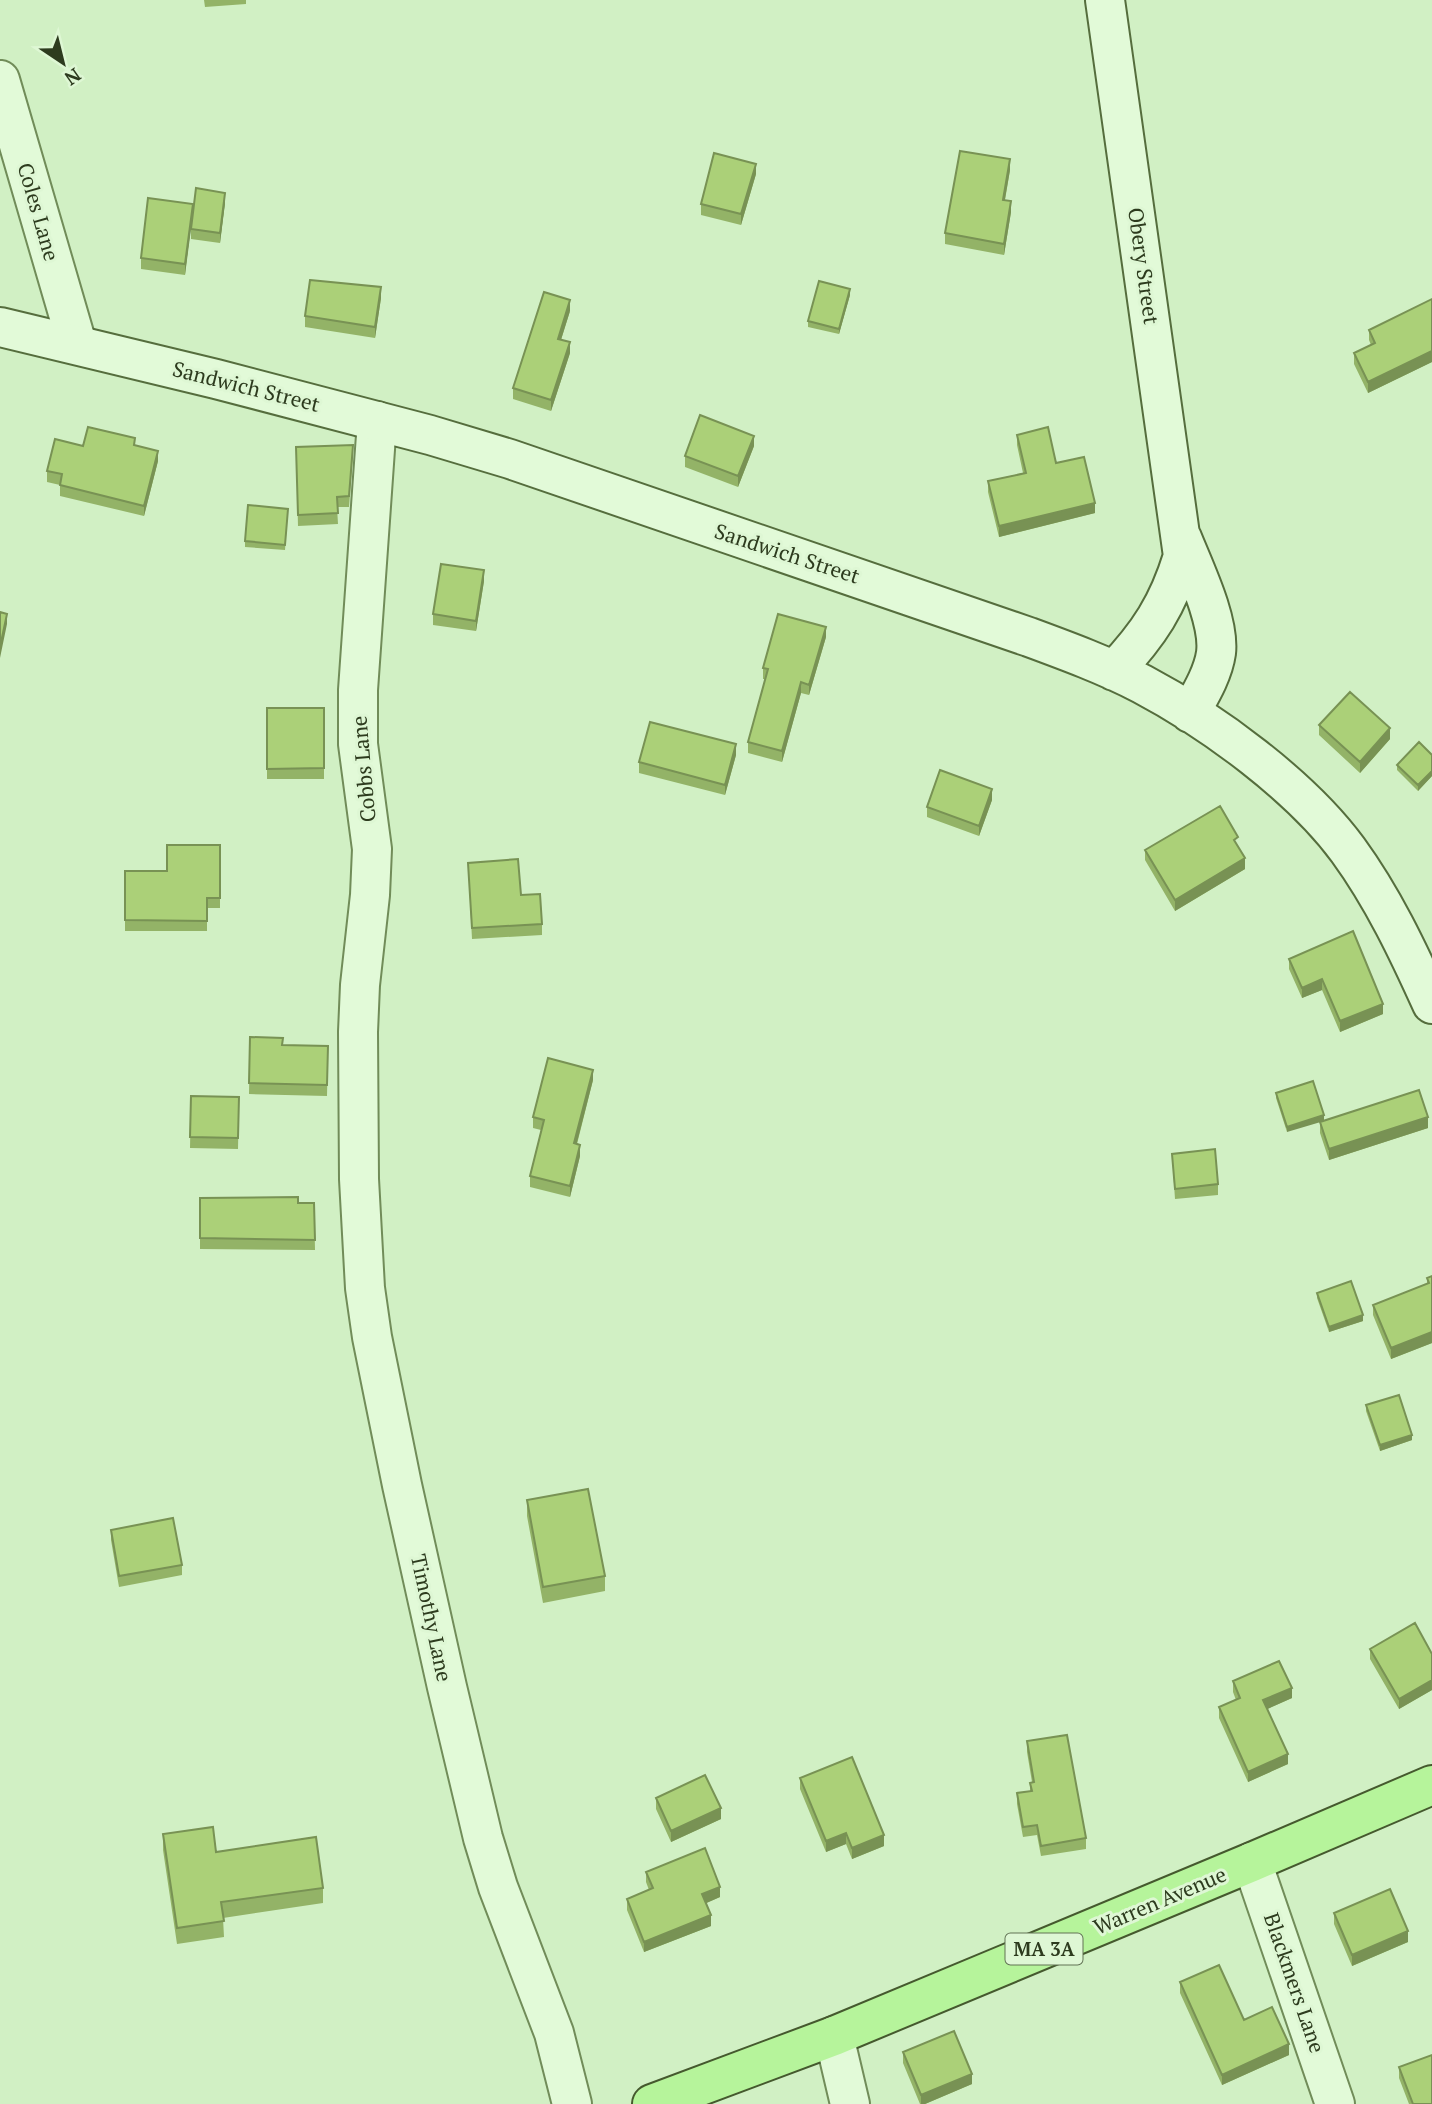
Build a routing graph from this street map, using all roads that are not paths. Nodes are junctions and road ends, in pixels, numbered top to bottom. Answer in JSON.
{"nodes":[{"id":1,"x":1105,"y":0,"type":"edge"},
{"id":2,"x":0,"y":80,"type":"edge"},
{"id":3,"x":0,"y":327,"type":"edge"},
{"id":4,"x":77,"y":345,"type":"junction"},
{"id":5,"x":377,"y":421,"type":"junction"},
{"id":6,"x":1180,"y":533,"type":"junction"},
{"id":7,"x":1114,"y":671,"type":"junction"},
{"id":8,"x":1190,"y":713,"type":"junction"},
{"id":9,"x":1432,"y":1004,"type":"edge"},
{"id":10,"x":358,"y":1118,"type":"joint"},
{"id":11,"x":1432,"y":1785,"type":"edge"},
{"id":12,"x":1252,"y":1863,"type":"junction"},
{"id":13,"x":834,"y":2036,"type":"junction"},
{"id":14,"x":572,"y":2104,"type":"edge"},
{"id":15,"x":652,"y":2104,"type":"edge"},
{"id":16,"x":850,"y":2104,"type":"edge"},
{"id":17,"x":1335,"y":2104,"type":"edge"}],
"edges":[{"from":1,"to":6,"type":"street","name":"Obery Street"},
{"from":2,"to":4,"type":"street","name":"Coles Lane"},
{"from":3,"to":4,"type":"street","name":"Sandwich Street"},
{"from":4,"to":5,"type":"street","name":"Sandwich Street"},
{"from":5,"to":7,"type":"street","name":"Sandwich Street"},
{"from":5,"to":10,"type":"street","name":"Cobbs Lane"},
{"from":6,"to":7,"type":"street","name":"Obery Street"},
{"from":6,"to":8,"type":"street","name":"Obery Street"},
{"from":7,"to":8,"type":"street","name":"Sandwich Street"},
{"from":8,"to":9,"type":"street","name":"Sandwich Street"},
{"from":10,"to":14,"type":"street","name":"Timothy Lane"},
{"from":11,"to":12,"type":"main road","name":"Warren Avenue","number":"MA 3A"},
{"from":12,"to":13,"type":"main road","name":"Warren Avenue","number":"MA 3A"},
{"from":12,"to":17,"type":"street","name":"Blackmers Lane"},
{"from":13,"to":15,"type":"main road","name":"Warren Avenue","number":"MA 3A"},
{"from":13,"to":16,"type":"street"}]}
